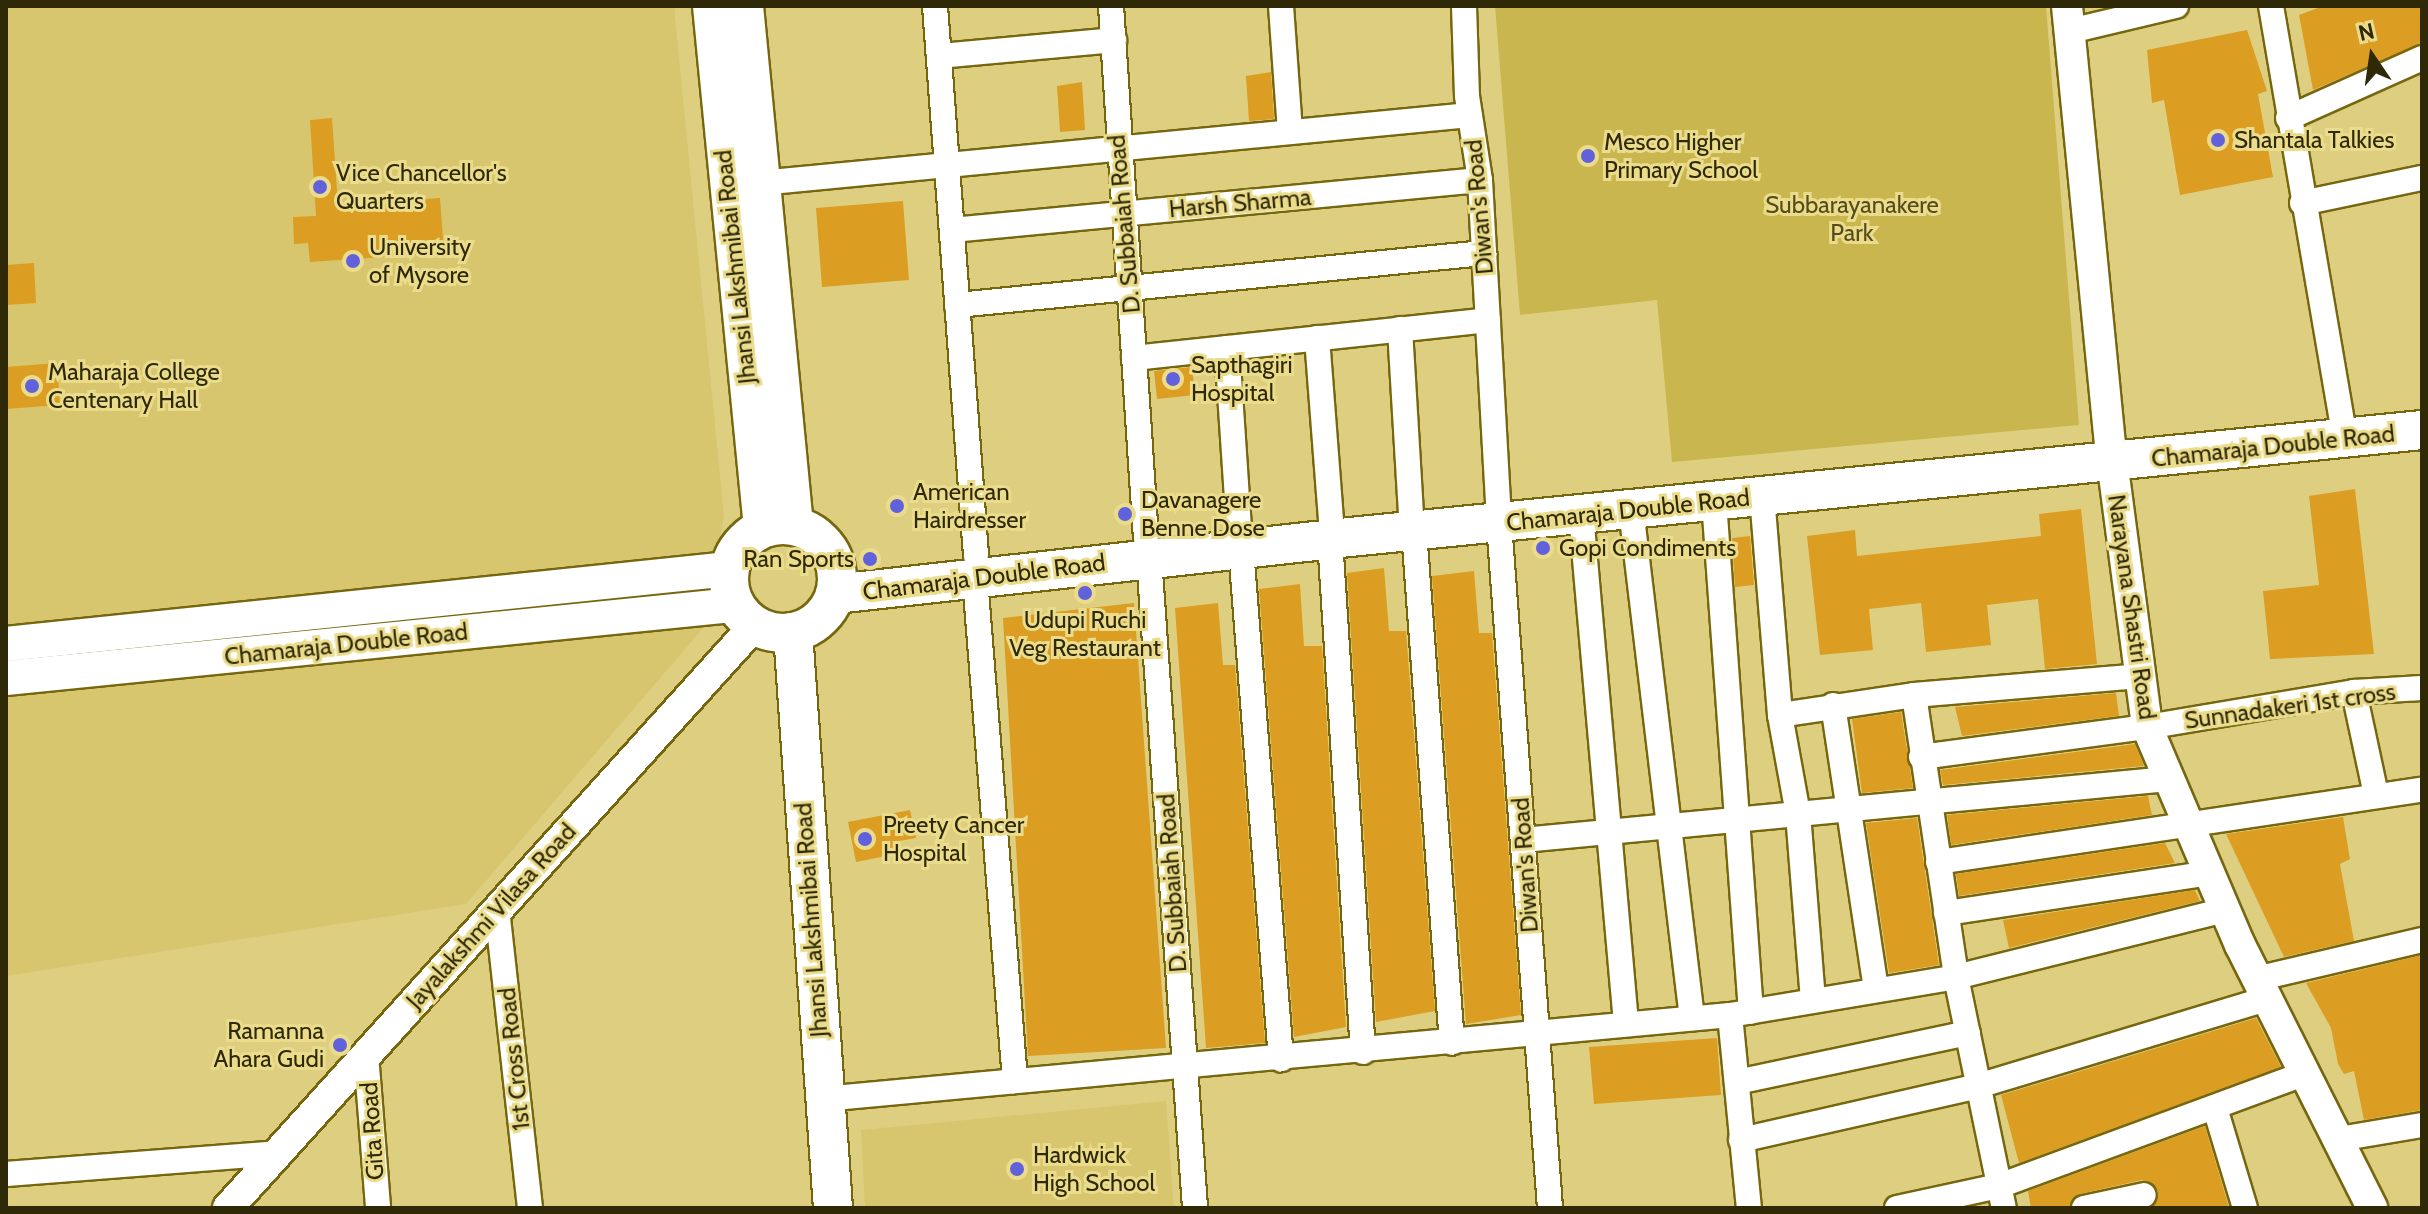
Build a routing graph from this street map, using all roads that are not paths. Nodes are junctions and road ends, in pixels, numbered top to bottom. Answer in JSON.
{"nodes":[{"id":1,"x":712,"y":6,"type":"edge"},
{"id":2,"x":744,"y":6,"type":"edge"},
{"id":3,"x":935,"y":6,"type":"edge"},
{"id":4,"x":1111,"y":6,"type":"edge"},
{"id":5,"x":1281,"y":6,"type":"edge"},
{"id":6,"x":1464,"y":6,"type":"edge"},
{"id":7,"x":2176,"y":6,"type":"edge"},
{"id":8,"x":2271,"y":6,"type":"edge"},
{"id":9,"x":2069,"y":18,"type":"edge"},
{"id":10,"x":1114,"y":40,"type":"junction"},
{"id":11,"x":939,"y":56,"type":"junction"},
{"id":12,"x":2422,"y":58,"type":"edge"},
{"id":13,"x":1470,"y":115,"type":"junction"},
{"id":14,"x":2288,"y":118,"type":"junction"},
{"id":15,"x":1290,"y":132,"type":"junction"},
{"id":16,"x":1116,"y":149,"type":"junction"},
{"id":17,"x":947,"y":165,"type":"junction"},
{"id":18,"x":2422,"y":178,"type":"edge"},
{"id":19,"x":1480,"y":180,"type":"junction"},
{"id":20,"x":760,"y":183,"type":"junction"},
{"id":21,"x":2302,"y":203,"type":"junction"},
{"id":22,"x":1124,"y":214,"type":"junction"},
{"id":23,"x":952,"y":230,"type":"junction"},
{"id":24,"x":1484,"y":253,"type":"junction"},
{"id":25,"x":1130,"y":288,"type":"junction"},
{"id":26,"x":957,"y":305,"type":"junction"},
{"id":27,"x":1488,"y":320,"type":"junction"},
{"id":28,"x":1400,"y":329,"type":"junction"},
{"id":29,"x":1317,"y":338,"type":"junction"},
{"id":30,"x":1227,"y":348,"type":"junction"},
{"id":31,"x":1134,"y":358,"type":"junction"},
{"id":32,"x":2422,"y":414,"type":"edge"},
{"id":33,"x":2342,"y":422,"type":"junction"},
{"id":34,"x":2422,"y":430,"type":"edge"},
{"id":35,"x":2111,"y":454,"type":"junction"},
{"id":36,"x":1762,"y":496,"type":"junction"},
{"id":37,"x":1714,"y":501,"type":"junction"},
{"id":38,"x":1631,"y":509,"type":"junction"},
{"id":39,"x":1498,"y":513,"type":"junction"},
{"id":40,"x":1581,"y":514,"type":"junction"},
{"id":41,"x":1412,"y":522,"type":"junction"},
{"id":42,"x":779,"y":527,"type":"junction"},
{"id":43,"x":1330,"y":529,"type":"junction"},
{"id":44,"x":1240,"y":539,"type":"junction"},
{"id":45,"x":1147,"y":548,"type":"junction"},
{"id":46,"x":975,"y":567,"type":"junction"},
{"id":47,"x":836,"y":582,"type":"junction"},
{"id":48,"x":739,"y":600,"type":"junction"},
{"id":49,"x":793,"y":632,"type":"junction"},
{"id":50,"x":6,"y":644,"type":"edge"},
{"id":51,"x":2139,"y":676,"type":"junction"},
{"id":52,"x":6,"y":678,"type":"edge"},
{"id":53,"x":2422,"y":688,"type":"edge"},
{"id":54,"x":2354,"y":692,"type":"junction"},
{"id":55,"x":1914,"y":695,"type":"junction"},
{"id":56,"x":1833,"y":705,"type":"junction"},
{"id":57,"x":1780,"y":715,"type":"junction"},
{"id":58,"x":2147,"y":727,"type":"junction"},
{"id":59,"x":1921,"y":757,"type":"junction"},
{"id":60,"x":2168,"y":779,"type":"junction"},
{"id":61,"x":2422,"y":790,"type":"edge"},
{"id":62,"x":2376,"y":795,"type":"junction"},
{"id":63,"x":1929,"y":802,"type":"junction"},
{"id":64,"x":1852,"y":809,"type":"junction"},
{"id":65,"x":1798,"y":814,"type":"junction"},
{"id":66,"x":1736,"y":820,"type":"junction"},
{"id":67,"x":2191,"y":825,"type":"junction"},
{"id":68,"x":1671,"y":826,"type":"junction"},
{"id":69,"x":1608,"y":832,"type":"junction"},
{"id":70,"x":1523,"y":840,"type":"junction"},
{"id":71,"x":1938,"y":862,"type":"junction"},
{"id":72,"x":2209,"y":873,"type":"junction"},
{"id":73,"x":497,"y":909,"type":"junction"},
{"id":74,"x":2224,"y":910,"type":"junction"},
{"id":75,"x":1946,"y":913,"type":"junction"},
{"id":76,"x":2422,"y":940,"type":"edge"},
{"id":77,"x":1956,"y":977,"type":"junction"},
{"id":78,"x":1876,"y":988,"type":"junction"},
{"id":79,"x":2261,"y":989,"type":"junction"},
{"id":80,"x":1813,"y":1000,"type":"junction"},
{"id":81,"x":1740,"y":1013,"type":"junction"},
{"id":82,"x":1692,"y":1018,"type":"junction"},
{"id":83,"x":1626,"y":1023,"type":"junction"},
{"id":84,"x":1538,"y":1032,"type":"junction"},
{"id":85,"x":1968,"y":1033,"type":"junction"},
{"id":86,"x":1452,"y":1043,"type":"junction"},
{"id":87,"x":1363,"y":1052,"type":"junction"},
{"id":88,"x":366,"y":1054,"type":"junction"},
{"id":89,"x":1281,"y":1059,"type":"junction"},
{"id":90,"x":1185,"y":1067,"type":"junction"},
{"id":91,"x":2304,"y":1074,"type":"junction"},
{"id":92,"x":1015,"y":1081,"type":"junction"},
{"id":93,"x":1737,"y":1082,"type":"junction"},
{"id":94,"x":1978,"y":1086,"type":"junction"},
{"id":95,"x":823,"y":1099,"type":"junction"},
{"id":96,"x":2215,"y":1108,"type":"junction"},
{"id":97,"x":2422,"y":1125,"type":"edge"},
{"id":98,"x":2339,"y":1139,"type":"junction"},
{"id":99,"x":1741,"y":1140,"type":"junction"},
{"id":100,"x":278,"y":1153,"type":"junction"},
{"id":101,"x":6,"y":1174,"type":"edge"},
{"id":102,"x":2144,"y":1195,"type":"dead end"},
{"id":103,"x":2002,"y":1197,"type":"edge"},
{"id":104,"x":228,"y":1208,"type":"edge"},
{"id":105,"x":378,"y":1208,"type":"edge"},
{"id":106,"x":530,"y":1208,"type":"edge"},
{"id":107,"x":833,"y":1208,"type":"edge"},
{"id":108,"x":1195,"y":1208,"type":"edge"},
{"id":109,"x":1550,"y":1208,"type":"edge"},
{"id":110,"x":1749,"y":1208,"type":"edge"},
{"id":111,"x":1897,"y":1208,"type":"edge"},
{"id":112,"x":2084,"y":1208,"type":"edge"},
{"id":113,"x":2245,"y":1208,"type":"edge"},
{"id":114,"x":2372,"y":1208,"type":"edge"}],
"edges":[{"from":1,"to":42,"type":"main road","name":"Jhansi Lakshmibai Road"},
{"from":2,"to":20,"type":"main road","name":"Jhansi Lakshmibai Road"},
{"from":3,"to":11,"type":"street"},
{"from":4,"to":10,"type":"street","name":"D. Subbaiah Road"},
{"from":5,"to":15,"type":"street"},
{"from":6,"to":13,"type":"street","name":"Diwan's Road"},
{"from":7,"to":9,"type":"street"},
{"from":8,"to":14,"type":"street"},
{"from":9,"to":35,"type":"street","name":"Narayana Shastri Road"},
{"from":10,"to":11,"type":"street"},
{"from":10,"to":16,"type":"street","name":"D. Subbaiah Road"},
{"from":11,"to":17,"type":"street"},
{"from":12,"to":14,"type":"street"},
{"from":13,"to":15,"type":"street"},
{"from":13,"to":19,"type":"street","name":"Diwan's Road"},
{"from":14,"to":21,"type":"street"},
{"from":15,"to":16,"type":"street"},
{"from":16,"to":17,"type":"street"},
{"from":16,"to":22,"type":"street","name":"D. Subbaiah Road"},
{"from":17,"to":20,"type":"street"},
{"from":17,"to":23,"type":"street"},
{"from":18,"to":21,"type":"street"},
{"from":19,"to":22,"type":"street","name":"Harsh Sharma"},
{"from":19,"to":24,"type":"street","name":"Diwan's Road"},
{"from":20,"to":42,"type":"main road","name":"Jhansi Lakshmibai Road"},
{"from":21,"to":33,"type":"street"},
{"from":22,"to":23,"type":"street","name":"Harsh Sharma"},
{"from":22,"to":25,"type":"street","name":"D. Subbaiah Road"},
{"from":23,"to":26,"type":"street"},
{"from":24,"to":25,"type":"street"},
{"from":24,"to":27,"type":"street","name":"Diwan's Road"},
{"from":25,"to":26,"type":"street"},
{"from":25,"to":31,"type":"street","name":"D. Subbaiah Road"},
{"from":26,"to":46,"type":"street"},
{"from":27,"to":28,"type":"street"},
{"from":27,"to":39,"type":"street","name":"Diwan's Road"},
{"from":28,"to":29,"type":"street"},
{"from":28,"to":41,"type":"street"},
{"from":29,"to":30,"type":"street"},
{"from":29,"to":43,"type":"street"},
{"from":30,"to":31,"type":"street"},
{"from":30,"to":44,"type":"street"},
{"from":31,"to":45,"type":"street","name":"D. Subbaiah Road"},
{"from":32,"to":33,"type":"main road","name":"Chamaraja Double Road"},
{"from":33,"to":35,"type":"main road","name":"Chamaraja Double Road"},
{"from":34,"to":35,"type":"main road","name":"Chamaraja Double Road"},
{"from":35,"to":36,"type":"main road","name":"Chamaraja Double Road"},
{"from":35,"to":39,"type":"main road","name":"Chamaraja Double Road"},
{"from":35,"to":51,"type":"street","name":"Narayana Shastri Road"},
{"from":36,"to":37,"type":"main road","name":"Chamaraja Double Road"},
{"from":36,"to":57,"type":"street"},
{"from":37,"to":38,"type":"main road","name":"Chamaraja Double Road"},
{"from":37,"to":66,"type":"street"},
{"from":38,"to":40,"type":"main road","name":"Chamaraja Double Road"},
{"from":38,"to":68,"type":"street"},
{"from":39,"to":40,"type":"main road","name":"Chamaraja Double Road"},
{"from":39,"to":41,"type":"main road","name":"Chamaraja Double Road"},
{"from":39,"to":70,"type":"street","name":"Diwan's Road"},
{"from":40,"to":69,"type":"street"},
{"from":41,"to":43,"type":"main road","name":"Chamaraja Double Road"},
{"from":41,"to":86,"type":"street"},
{"from":42,"to":47,"type":"main road"},
{"from":42,"to":48,"type":"main road"},
{"from":43,"to":44,"type":"main road","name":"Chamaraja Double Road"},
{"from":43,"to":87,"type":"street"},
{"from":44,"to":45,"type":"main road","name":"Chamaraja Double Road"},
{"from":44,"to":89,"type":"street"},
{"from":45,"to":46,"type":"main road","name":"Chamaraja Double Road"},
{"from":45,"to":90,"type":"street","name":"D. Subbaiah Road"},
{"from":46,"to":47,"type":"main road","name":"Chamaraja Double Road"},
{"from":46,"to":92,"type":"street"},
{"from":47,"to":49,"type":"main road"},
{"from":48,"to":49,"type":"main road"},
{"from":48,"to":50,"type":"main road","name":"Chamaraja Double Road"},
{"from":48,"to":52,"type":"main road","name":"Chamaraja Double Road"},
{"from":48,"to":73,"type":"street","name":"Jayalakshmi Vilasa Road"},
{"from":49,"to":95,"type":"main road","name":"Jhansi Lakshmibai Road"},
{"from":51,"to":55,"type":"street"},
{"from":51,"to":58,"type":"street","name":"Narayana Shastri Road"},
{"from":53,"to":54,"type":"street","name":"Sunnadakeri 1st cross"},
{"from":54,"to":58,"type":"street","name":"Sunnadakeri 1st cross"},
{"from":54,"to":62,"type":"street"},
{"from":55,"to":56,"type":"street"},
{"from":55,"to":59,"type":"street"},
{"from":56,"to":57,"type":"street"},
{"from":56,"to":64,"type":"street"},
{"from":57,"to":65,"type":"street"},
{"from":58,"to":59,"type":"street","name":"Sunnadakeri 1st cross"},
{"from":58,"to":60,"type":"street","name":"Narayana Shastri Road"},
{"from":59,"to":63,"type":"street"},
{"from":60,"to":63,"type":"street"},
{"from":60,"to":67,"type":"street","name":"Narayana Shastri Road"},
{"from":61,"to":62,"type":"street"},
{"from":62,"to":67,"type":"street"},
{"from":63,"to":64,"type":"street"},
{"from":63,"to":71,"type":"street"},
{"from":64,"to":65,"type":"street"},
{"from":64,"to":78,"type":"street"},
{"from":65,"to":66,"type":"street"},
{"from":65,"to":80,"type":"street"},
{"from":66,"to":68,"type":"street"},
{"from":66,"to":81,"type":"street"},
{"from":67,"to":71,"type":"street"},
{"from":67,"to":72,"type":"street","name":"Narayana Shastri Road"},
{"from":68,"to":69,"type":"street"},
{"from":68,"to":82,"type":"street"},
{"from":69,"to":70,"type":"street"},
{"from":69,"to":83,"type":"street"},
{"from":70,"to":84,"type":"street","name":"Diwan's Road"},
{"from":71,"to":75,"type":"street"},
{"from":72,"to":74,"type":"street","name":"Narayana Shastri Road"},
{"from":72,"to":75,"type":"street"},
{"from":73,"to":88,"type":"street","name":"Jayalakshmi Vilasa Road"},
{"from":73,"to":106,"type":"street","name":"1st Cross Road"},
{"from":74,"to":77,"type":"street"},
{"from":74,"to":79,"type":"street","name":"Narayana Shastri Road"},
{"from":75,"to":77,"type":"street"},
{"from":76,"to":79,"type":"street"},
{"from":77,"to":78,"type":"street"},
{"from":77,"to":85,"type":"street"},
{"from":78,"to":80,"type":"street"},
{"from":79,"to":91,"type":"street","name":"Narayana Shastri Road"},
{"from":79,"to":94,"type":"street"},
{"from":80,"to":81,"type":"street"},
{"from":81,"to":82,"type":"street"},
{"from":81,"to":93,"type":"street"},
{"from":82,"to":83,"type":"street"},
{"from":83,"to":84,"type":"street"},
{"from":84,"to":86,"type":"street"},
{"from":84,"to":109,"type":"street","name":"Diwan's Road"},
{"from":85,"to":93,"type":"street"},
{"from":85,"to":94,"type":"street"},
{"from":86,"to":87,"type":"street"},
{"from":87,"to":89,"type":"street"},
{"from":88,"to":100,"type":"street","name":"Jayalakshmi Vilasa Road"},
{"from":88,"to":105,"type":"street","name":"Gita Road"},
{"from":89,"to":90,"type":"street"},
{"from":90,"to":92,"type":"street"},
{"from":90,"to":108,"type":"street","name":"D. Subbaiah Road"},
{"from":91,"to":96,"type":"street"},
{"from":91,"to":98,"type":"street","name":"Narayana Shastri Road"},
{"from":92,"to":95,"type":"street"},
{"from":93,"to":99,"type":"street"},
{"from":94,"to":99,"type":"street"},
{"from":94,"to":103,"type":"street"},
{"from":95,"to":107,"type":"main road","name":"Jhansi Lakshmibai Road"},
{"from":96,"to":103,"type":"street"},
{"from":96,"to":113,"type":"street"},
{"from":97,"to":98,"type":"street"},
{"from":98,"to":114,"type":"street","name":"Narayana Shastri Road"},
{"from":99,"to":110,"type":"street"},
{"from":100,"to":101,"type":"street"},
{"from":100,"to":104,"type":"street","name":"Jayalakshmi Vilasa Road"},
{"from":102,"to":112,"type":"street"},
{"from":103,"to":111,"type":"street"}]}
